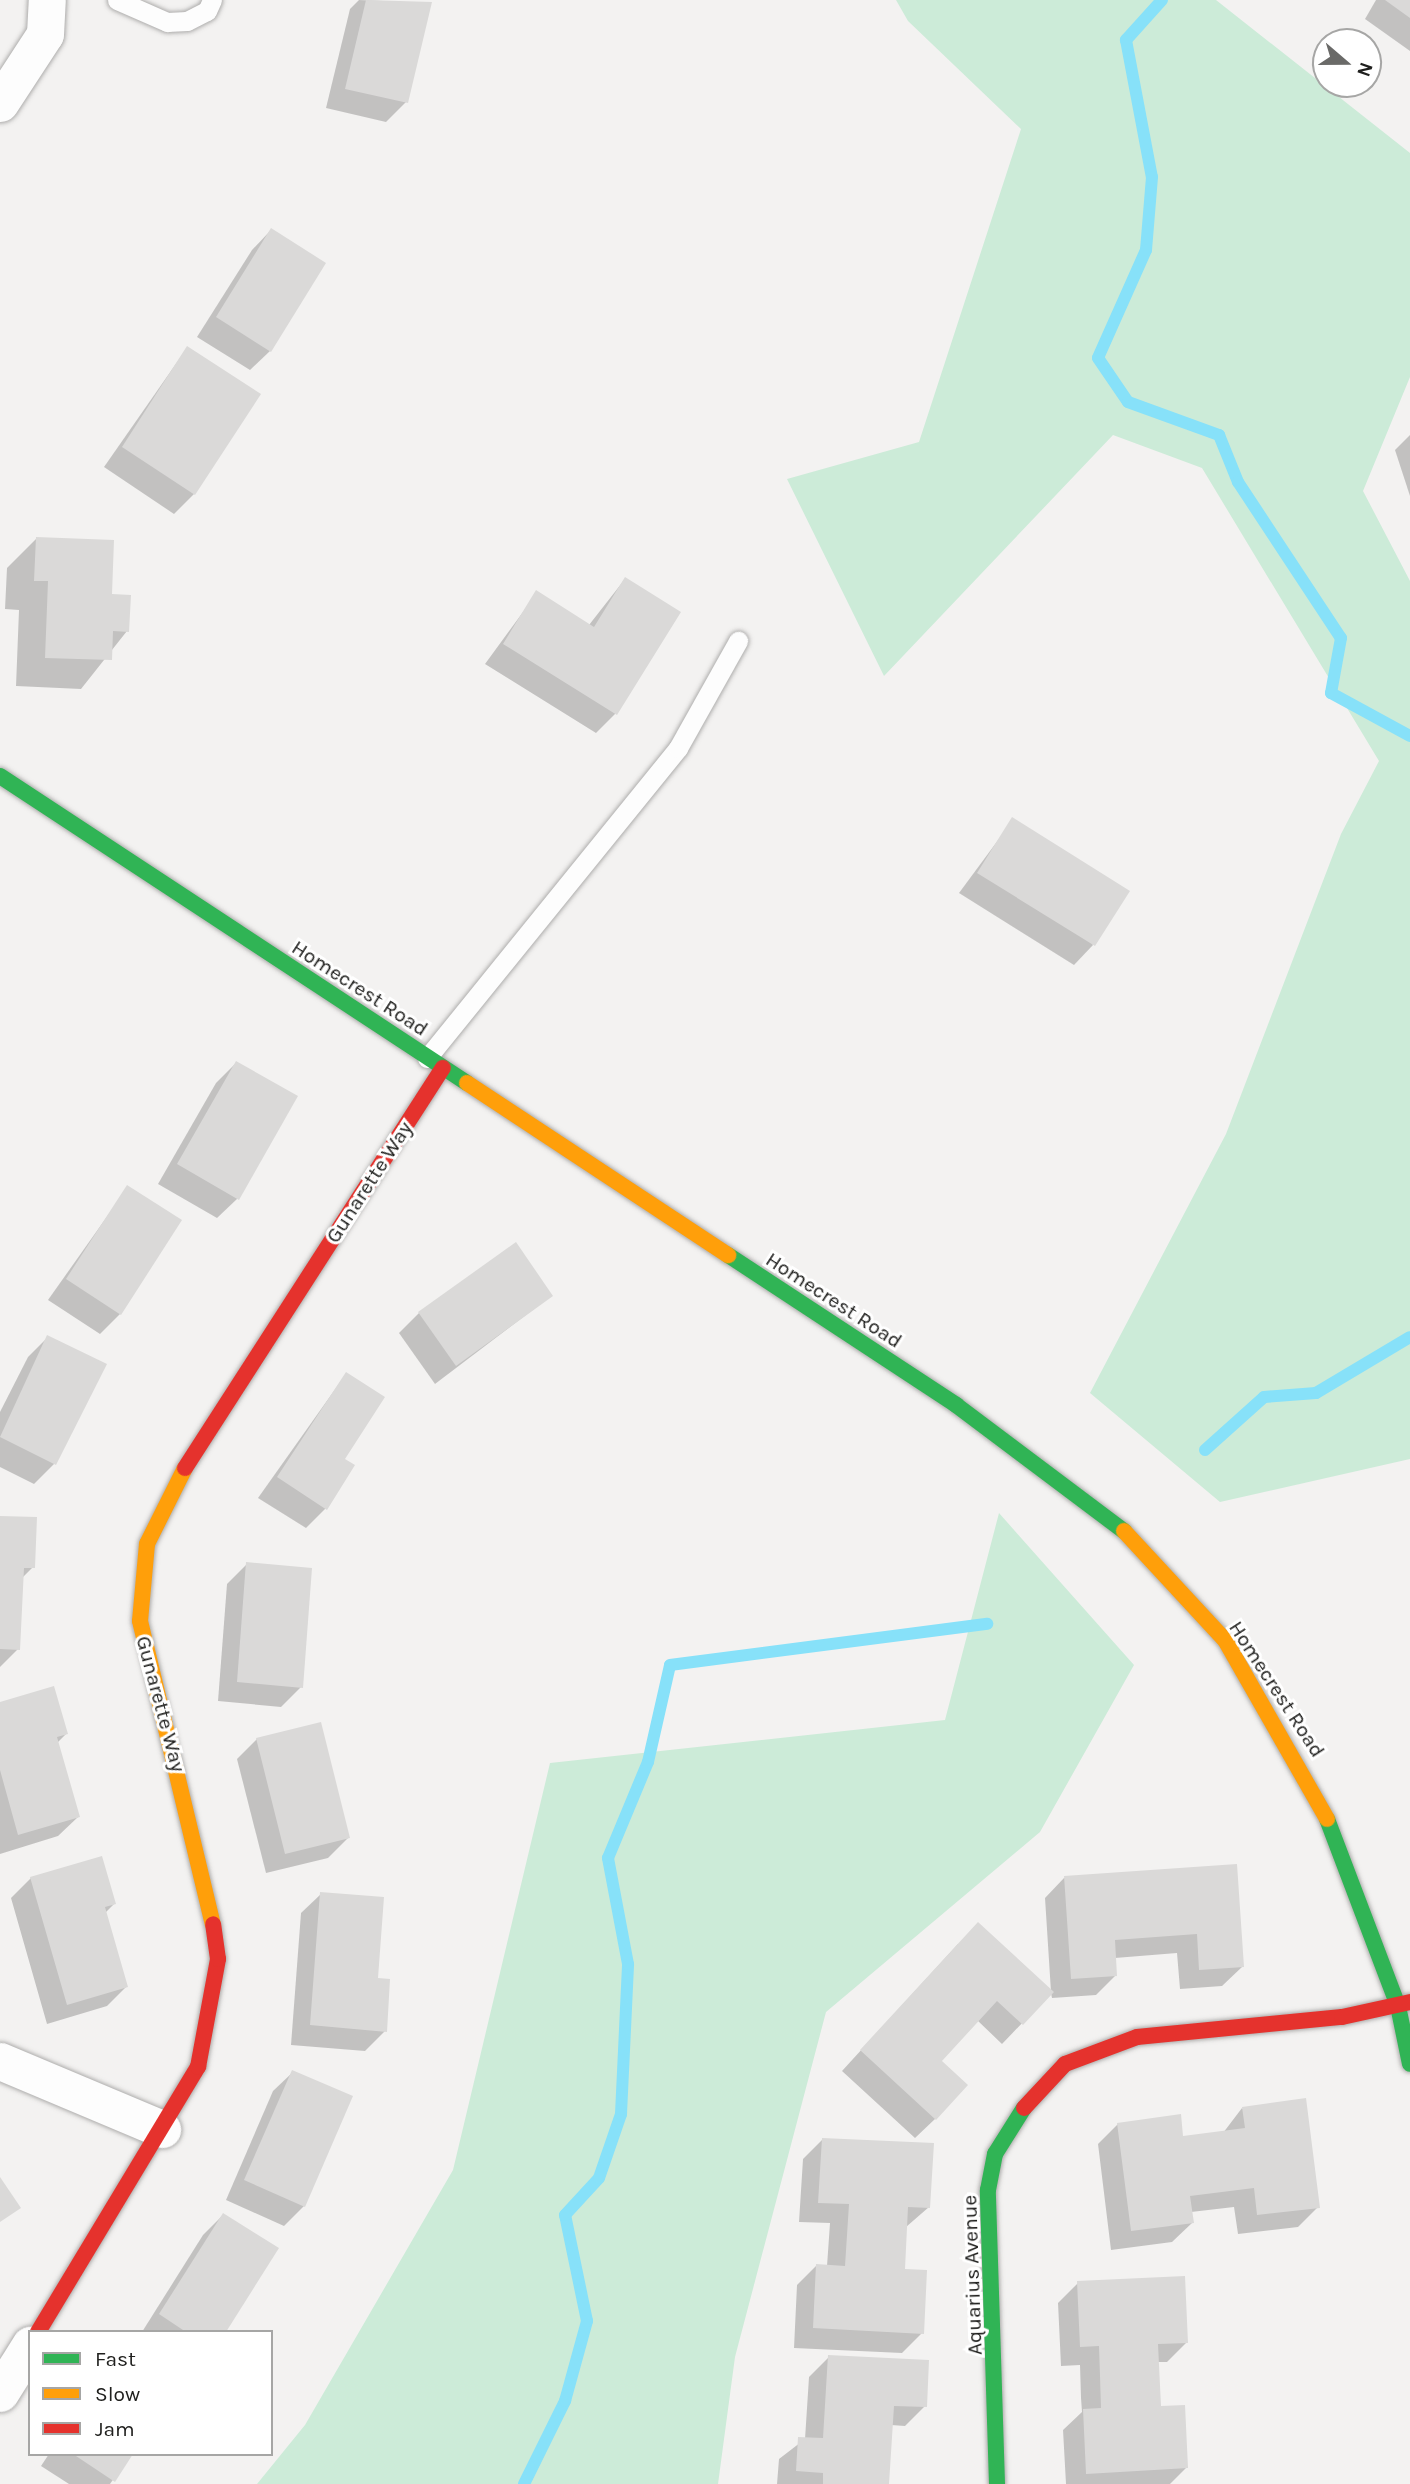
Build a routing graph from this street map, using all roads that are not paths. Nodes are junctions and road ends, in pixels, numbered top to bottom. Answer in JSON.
{"nodes":[{"id":1,"x":47,"y":0,"type":"edge"},
{"id":2,"x":117,"y":0,"type":"edge"},
{"id":3,"x":212,"y":0,"type":"edge"},
{"id":4,"x":0,"y":103,"type":"edge"},
{"id":5,"x":738,"y":641,"type":"dead end"},
{"id":6,"x":0,"y":776,"type":"edge"},
{"id":7,"x":435,"y":1063,"type":"junction"},
{"id":8,"x":1404,"y":2004,"type":"edge"},
{"id":9,"x":0,"y":2061,"type":"edge"},
{"id":10,"x":1410,"y":2064,"type":"edge"},
{"id":11,"x":162,"y":2129,"type":"junction"},
{"id":12,"x":39,"y":2330,"type":"edge"},
{"id":13,"x":28,"y":2348,"type":"edge"},
{"id":14,"x":0,"y":2393,"type":"edge"},
{"id":15,"x":997,"y":2484,"type":"edge"}],
"edges":[{"from":1,"to":4,"type":"street"},
{"from":2,"to":3,"type":"lane"},
{"from":5,"to":7,"type":"lane"},
{"from":6,"to":7,"type":"street","name":"Homecrest Road"},
{"from":7,"to":8,"type":"street","name":"Homecrest Road"},
{"from":7,"to":11,"type":"street","name":"Gunarette Way"},
{"from":8,"to":10,"type":"street","name":"Homecrest Road"},
{"from":8,"to":15,"type":"street","name":"Aquarius Avenue"},
{"from":9,"to":11,"type":"street"},
{"from":11,"to":12,"type":"street","name":"Gunarette Way"},
{"from":13,"to":14,"type":"street"}]}
